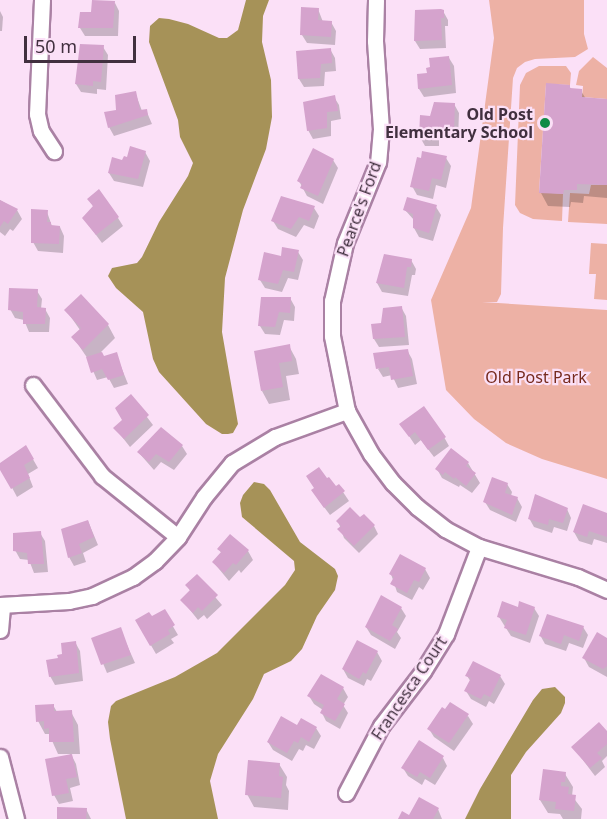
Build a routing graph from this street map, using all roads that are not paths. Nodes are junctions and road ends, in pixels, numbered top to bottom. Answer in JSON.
{"nodes":[{"id":1,"x":42,"y":0,"type":"edge"},
{"id":2,"x":376,"y":0,"type":"edge"},
{"id":3,"x":54,"y":151,"type":"dead end"},
{"id":4,"x":33,"y":385,"type":"dead end"},
{"id":5,"x":347,"y":411,"type":"junction"},
{"id":6,"x":178,"y":537,"type":"junction"},
{"id":7,"x":479,"y":547,"type":"junction"},
{"id":8,"x":607,"y":590,"type":"edge"},
{"id":9,"x":1,"y":605,"type":"edge"},
{"id":10,"x":0,"y":630,"type":"edge"},
{"id":11,"x":0,"y":757,"type":"edge"},
{"id":12,"x":346,"y":792,"type":"dead end"},
{"id":13,"x":16,"y":819,"type":"edge"}],
"edges":[{"from":1,"to":3,"type":"street"},
{"from":2,"to":5,"type":"street","name":"Pearce's Ford"},
{"from":4,"to":6,"type":"street"},
{"from":5,"to":6,"type":"street"},
{"from":5,"to":7,"type":"street","name":"Pearce's Ford"},
{"from":6,"to":9,"type":"street"},
{"from":7,"to":8,"type":"street","name":"Pearce's Ford"},
{"from":7,"to":12,"type":"street","name":"Francesca Court"},
{"from":9,"to":10,"type":"street"},
{"from":11,"to":13,"type":"street"}]}
